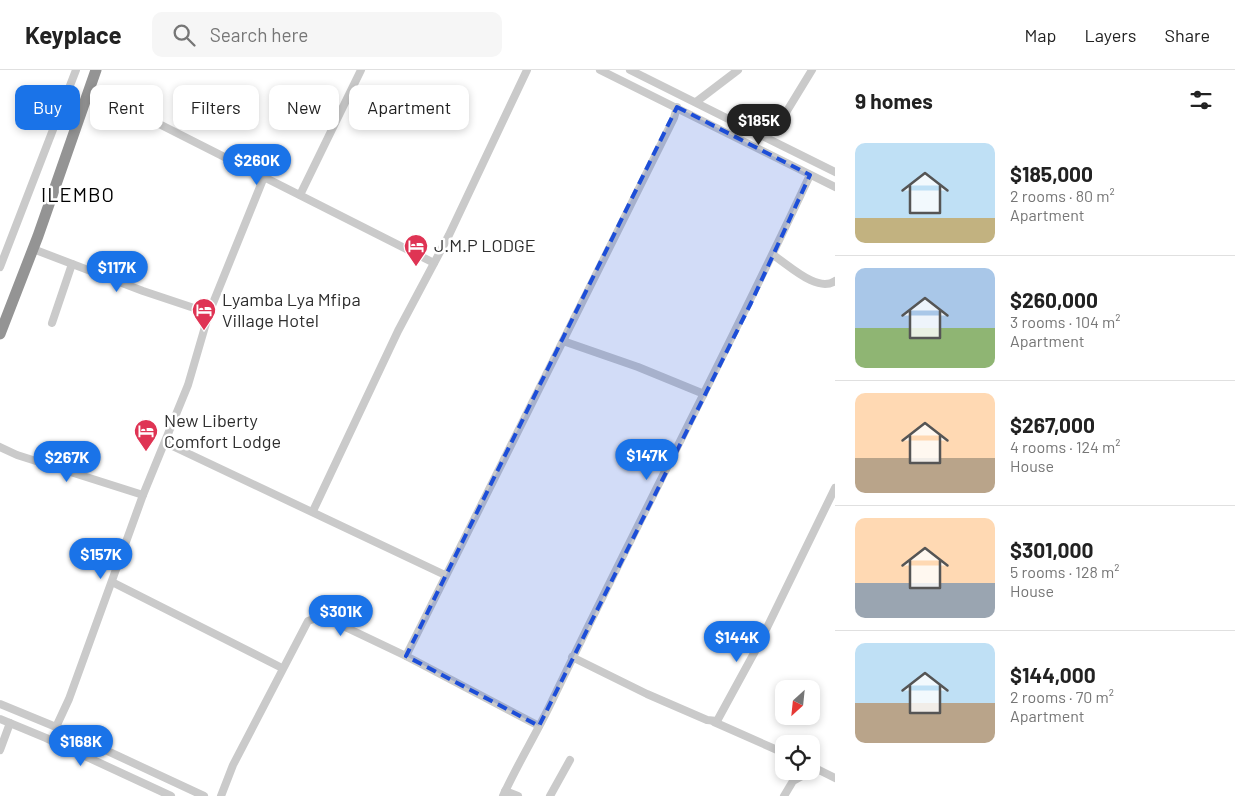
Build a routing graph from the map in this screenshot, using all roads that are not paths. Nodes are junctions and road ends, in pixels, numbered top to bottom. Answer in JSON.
{"nodes":[{"id":1,"x":76,"y":70,"type":"edge"},
{"id":2,"x":96,"y":70,"type":"edge"},
{"id":3,"x":361,"y":70,"type":"edge"},
{"id":4,"x":527,"y":70,"type":"edge"},
{"id":5,"x":600,"y":70,"type":"edge"},
{"id":6,"x":630,"y":70,"type":"edge"},
{"id":7,"x":738,"y":70,"type":"edge"},
{"id":8,"x":812,"y":70,"type":"edge"},
{"id":9,"x":91,"y":85,"type":"edge"},
{"id":10,"x":90,"y":89,"type":"edge"},
{"id":11,"x":696,"y":102,"type":"junction"},
{"id":12,"x":677,"y":107,"type":"junction"},
{"id":13,"x":163,"y":126,"type":"edge"},
{"id":14,"x":761,"y":135,"type":"junction"},
{"id":15,"x":835,"y":172,"type":"edge"},
{"id":16,"x":810,"y":175,"type":"junction"},
{"id":17,"x":264,"y":177,"type":"junction"},
{"id":18,"x":835,"y":187,"type":"edge"},
{"id":19,"x":300,"y":195,"type":"junction"},
{"id":20,"x":33,"y":249,"type":"junction"},
{"id":21,"x":773,"y":255,"type":"junction"},
{"id":22,"x":434,"y":263,"type":"junction"},
{"id":23,"x":72,"y":264,"type":"junction"},
{"id":24,"x":0,"y":266,"type":"edge"},
{"id":25,"x":835,"y":281,"type":"edge"},
{"id":26,"x":209,"y":313,"type":"junction"},
{"id":27,"x":52,"y":323,"type":"dead end"},
{"id":28,"x":0,"y":334,"type":"edge"},
{"id":29,"x":563,"y":341,"type":"junction"},
{"id":30,"x":704,"y":394,"type":"junction"},
{"id":31,"x":166,"y":443,"type":"junction"},
{"id":32,"x":0,"y":447,"type":"edge"},
{"id":33,"x":835,"y":488,"type":"edge"},
{"id":34,"x":143,"y":496,"type":"junction"},
{"id":35,"x":313,"y":511,"type":"junction"},
{"id":36,"x":445,"y":575,"type":"junction"},
{"id":37,"x":112,"y":582,"type":"junction"},
{"id":38,"x":406,"y":656,"type":"junction"},
{"id":39,"x":572,"y":657,"type":"junction"},
{"id":40,"x":282,"y":668,"type":"junction"},
{"id":41,"x":0,"y":704,"type":"edge"},
{"id":42,"x":0,"y":719,"type":"edge"},
{"id":43,"x":714,"y":722,"type":"junction"},
{"id":44,"x":10,"y":723,"type":"junction"},
{"id":45,"x":539,"y":726,"type":"junction"},
{"id":46,"x":56,"y":727,"type":"junction"},
{"id":47,"x":775,"y":749,"type":"edge"},
{"id":48,"x":0,"y":750,"type":"edge"},
{"id":49,"x":570,"y":760,"type":"dead end"},
{"id":50,"x":820,"y":772,"type":"edge"},
{"id":51,"x":835,"y":778,"type":"edge"},
{"id":52,"x":795,"y":780,"type":"edge"},
{"id":53,"x":504,"y":794,"type":"edge"},
{"id":54,"x":171,"y":796,"type":"edge"},
{"id":55,"x":204,"y":796,"type":"edge"},
{"id":56,"x":221,"y":796,"type":"edge"},
{"id":57,"x":518,"y":796,"type":"edge"},
{"id":58,"x":550,"y":796,"type":"edge"},
{"id":59,"x":784,"y":796,"type":"edge"}],
"edges":[{"from":1,"to":24,"type":"street"},
{"from":2,"to":9,"type":"highway"},
{"from":3,"to":19,"type":"street"},
{"from":4,"to":22,"type":"street"},
{"from":5,"to":12,"type":"street"},
{"from":6,"to":11,"type":"street"},
{"from":7,"to":11,"type":"street"},
{"from":8,"to":14,"type":"street"},
{"from":10,"to":20,"type":"highway"},
{"from":11,"to":14,"type":"street"},
{"from":12,"to":16,"type":"street"},
{"from":12,"to":29,"type":"street"},
{"from":13,"to":17,"type":"street"},
{"from":14,"to":15,"type":"street"},
{"from":16,"to":18,"type":"street"},
{"from":16,"to":21,"type":"street"},
{"from":17,"to":19,"type":"street"},
{"from":17,"to":26,"type":"street"},
{"from":19,"to":22,"type":"street"},
{"from":20,"to":23,"type":"street"},
{"from":20,"to":28,"type":"highway"},
{"from":21,"to":25,"type":"street"},
{"from":21,"to":30,"type":"street"},
{"from":22,"to":35,"type":"street"},
{"from":23,"to":26,"type":"street"},
{"from":23,"to":27,"type":"street"},
{"from":26,"to":31,"type":"street"},
{"from":29,"to":30,"type":"street"},
{"from":29,"to":36,"type":"street"},
{"from":30,"to":39,"type":"street"},
{"from":31,"to":34,"type":"street"},
{"from":31,"to":35,"type":"street"},
{"from":32,"to":34,"type":"street"},
{"from":33,"to":43,"type":"street"},
{"from":34,"to":37,"type":"street"},
{"from":35,"to":36,"type":"street"},
{"from":36,"to":38,"type":"street"},
{"from":37,"to":40,"type":"street"},
{"from":37,"to":46,"type":"street"},
{"from":38,"to":40,"type":"street"},
{"from":38,"to":45,"type":"street"},
{"from":39,"to":43,"type":"street"},
{"from":39,"to":45,"type":"street"},
{"from":40,"to":56,"type":"street"},
{"from":41,"to":46,"type":"street"},
{"from":42,"to":44,"type":"street"},
{"from":43,"to":47,"type":"street"},
{"from":44,"to":48,"type":"street"},
{"from":44,"to":54,"type":"street"},
{"from":45,"to":53,"type":"street"},
{"from":46,"to":55,"type":"street"},
{"from":49,"to":58,"type":"street"},
{"from":50,"to":51,"type":"street"},
{"from":52,"to":59,"type":"street"},
{"from":53,"to":57,"type":"street"}]}
